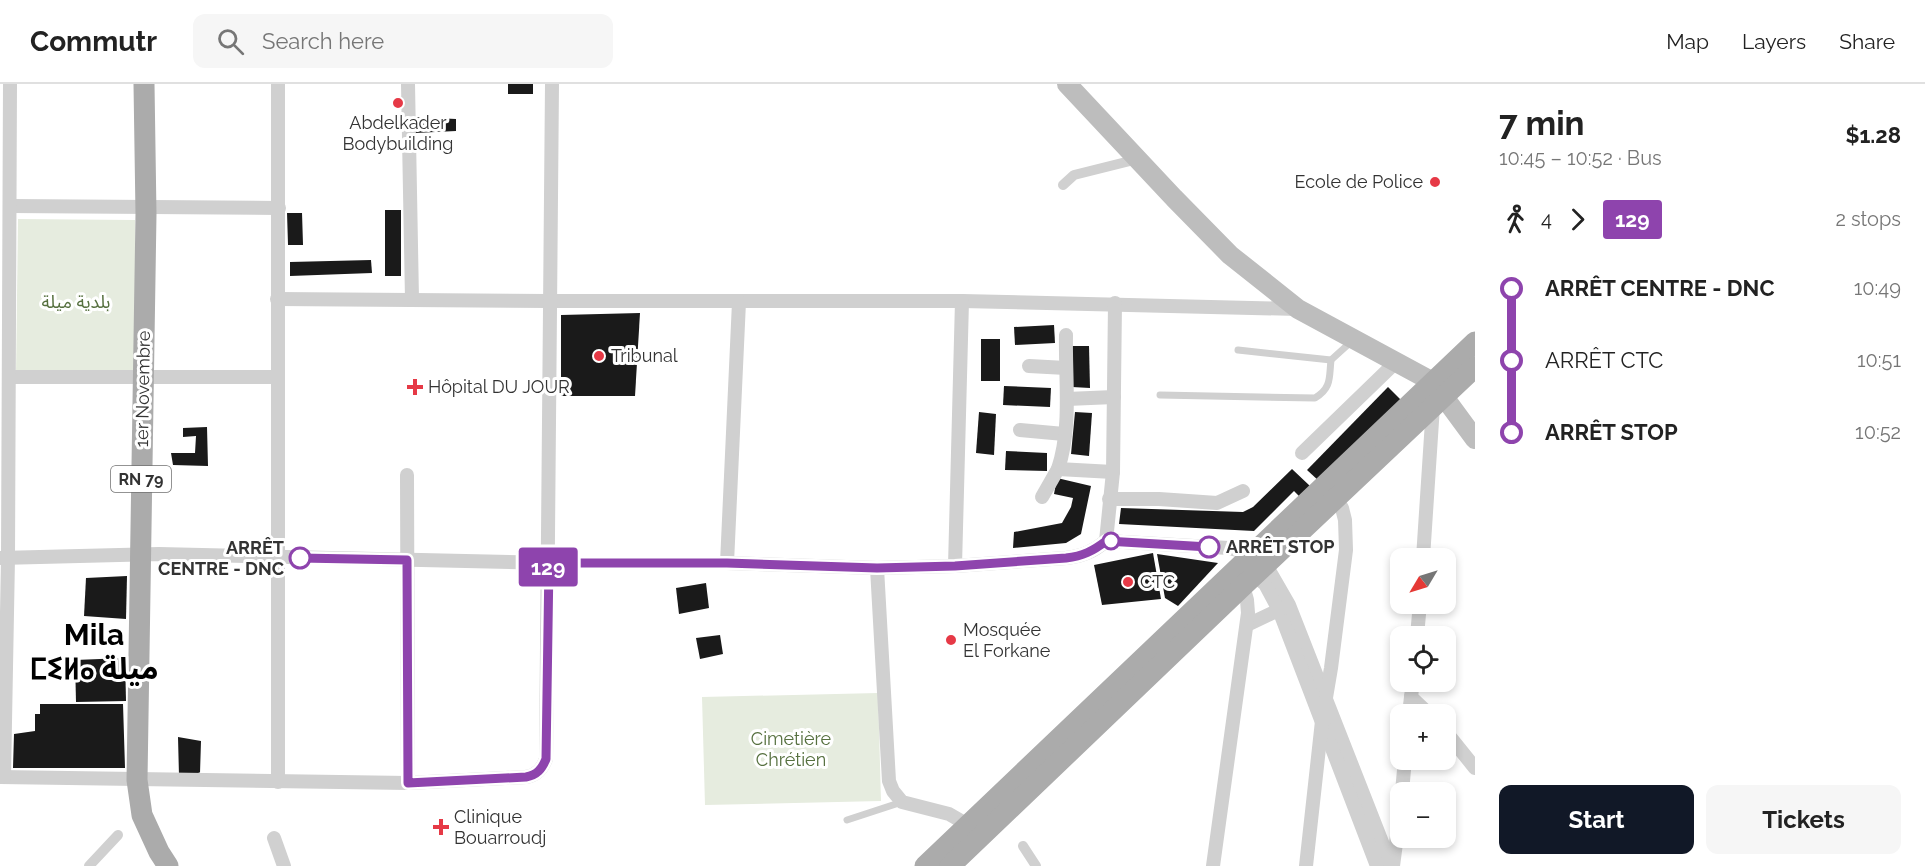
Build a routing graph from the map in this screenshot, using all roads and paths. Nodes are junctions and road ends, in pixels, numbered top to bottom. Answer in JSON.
{"nodes":[{"id":1,"x":10,"y":84,"type":"edge"},
{"id":2,"x":144,"y":84,"type":"edge"},
{"id":3,"x":278,"y":84,"type":"edge"},
{"id":4,"x":408,"y":84,"type":"edge"},
{"id":5,"x":552,"y":84,"type":"edge"},
{"id":6,"x":1068,"y":84,"type":"edge"},
{"id":7,"x":1138,"y":159,"type":"junction"},
{"id":8,"x":1063,"y":185,"type":"dead end"},
{"id":9,"x":10,"y":206,"type":"junction"},
{"id":10,"x":146,"y":207,"type":"junction"},
{"id":11,"x":279,"y":208,"type":"junction"},
{"id":12,"x":5,"y":296,"type":"edge"},
{"id":13,"x":277,"y":299,"type":"junction"},
{"id":14,"x":412,"y":299,"type":"junction"},
{"id":15,"x":549,"y":301,"type":"junction"},
{"id":16,"x":962,"y":301,"type":"junction"},
{"id":17,"x":739,"y":302,"type":"junction"},
{"id":18,"x":1115,"y":303,"type":"junction"},
{"id":19,"x":1299,"y":309,"type":"junction"},
{"id":20,"x":1066,"y":335,"type":"dead end"},
{"id":21,"x":1353,"y":339,"type":"junction"},
{"id":22,"x":1475,"y":342,"type":"edge"},
{"id":23,"x":1238,"y":350,"type":"dead end"},
{"id":24,"x":1331,"y":360,"type":"junction"},
{"id":25,"x":1396,"y":362,"type":"junction"},
{"id":26,"x":1029,"y":366,"type":"dead end"},
{"id":27,"x":1475,"y":367,"type":"edge"},
{"id":28,"x":1066,"y":368,"type":"junction"},
{"id":29,"x":9,"y":376,"type":"junction"},
{"id":30,"x":143,"y":377,"type":"junction"},
{"id":31,"x":278,"y":377,"type":"junction"},
{"id":32,"x":1160,"y":395,"type":"dead end"},
{"id":33,"x":1437,"y":395,"type":"junction"},
{"id":34,"x":1114,"y":397,"type":"junction"},
{"id":35,"x":1067,"y":399,"type":"junction"},
{"id":36,"x":1020,"y":430,"type":"dead end"},
{"id":37,"x":1064,"y":434,"type":"junction"},
{"id":38,"x":1475,"y":439,"type":"edge"},
{"id":39,"x":1302,"y":453,"type":"dead end"},
{"id":40,"x":1058,"y":469,"type":"junction"},
{"id":41,"x":1113,"y":472,"type":"junction"},
{"id":42,"x":407,"y":475,"type":"dead end"},
{"id":43,"x":1243,"y":491,"type":"dead end"},
{"id":44,"x":1042,"y":497,"type":"dead end"},
{"id":45,"x":1336,"y":498,"type":"junction"},
{"id":46,"x":1109,"y":499,"type":"junction"},
{"id":47,"x":1106,"y":541,"type":"junction"},
{"id":48,"x":1424,"y":548,"type":"edge"},
{"id":49,"x":140,"y":555,"type":"junction"},
{"id":50,"x":278,"y":557,"type":"junction"},
{"id":51,"x":4,"y":558,"type":"edge"},
{"id":52,"x":407,"y":560,"type":"junction"},
{"id":53,"x":549,"y":563,"type":"junction"},
{"id":54,"x":727,"y":563,"type":"junction"},
{"id":55,"x":955,"y":566,"type":"junction"},
{"id":56,"x":1248,"y":566,"type":"junction"},
{"id":57,"x":877,"y":568,"type":"junction"},
{"id":58,"x":1284,"y":607,"type":"junction"},
{"id":59,"x":1247,"y":625,"type":"junction"},
{"id":60,"x":1412,"y":692,"type":"edge"},
{"id":61,"x":1326,"y":697,"type":"junction"},
{"id":62,"x":1411,"y":697,"type":"junction"},
{"id":63,"x":1410,"y":704,"type":"edge"},
{"id":64,"x":1418,"y":704,"type":"edge"},
{"id":65,"x":1322,"y":721,"type":"junction"},
{"id":66,"x":1456,"y":744,"type":"edge"},
{"id":67,"x":1475,"y":768,"type":"edge"},
{"id":68,"x":2,"y":777,"type":"edge"},
{"id":69,"x":137,"y":780,"type":"junction"},
{"id":70,"x":278,"y":782,"type":"junction"},
{"id":71,"x":408,"y":783,"type":"junction"},
{"id":72,"x":902,"y":802,"type":"junction"},
{"id":73,"x":847,"y":820,"type":"dead end"},
{"id":74,"x":968,"y":825,"type":"junction"},
{"id":75,"x":118,"y":835,"type":"dead end"},
{"id":76,"x":274,"y":838,"type":"dead end"},
{"id":77,"x":1023,"y":846,"type":"dead end"},
{"id":78,"x":1394,"y":848,"type":"edge"},
{"id":79,"x":89,"y":866,"type":"edge"},
{"id":80,"x":168,"y":866,"type":"edge"},
{"id":81,"x":284,"y":866,"type":"edge"},
{"id":82,"x":925,"y":866,"type":"edge"},
{"id":83,"x":950,"y":866,"type":"edge"},
{"id":84,"x":1036,"y":866,"type":"edge"},
{"id":85,"x":1213,"y":866,"type":"edge"},
{"id":86,"x":1306,"y":866,"type":"edge"},
{"id":87,"x":1377,"y":866,"type":"edge"},
{"id":88,"x":1391,"y":866,"type":"edge"}],
"edges":[{"from":1,"to":9,"type":"street"},
{"from":2,"to":10,"type":"main road","name":"1er Novembre","number":"RN 79"},
{"from":3,"to":11,"type":"street"},
{"from":4,"to":14,"type":"street"},
{"from":5,"to":15,"type":"street"},
{"from":6,"to":7,"type":"main road"},
{"from":7,"to":8,"type":"street"},
{"from":7,"to":19,"type":"main road"},
{"from":9,"to":10,"type":"street"},
{"from":9,"to":12,"type":"street"},
{"from":10,"to":11,"type":"street"},
{"from":10,"to":30,"type":"main road","name":"1er Novembre","number":"RN 79"},
{"from":11,"to":13,"type":"street"},
{"from":12,"to":29,"type":"street"},
{"from":13,"to":14,"type":"street"},
{"from":13,"to":31,"type":"street"},
{"from":14,"to":15,"type":"street"},
{"from":15,"to":17,"type":"street"},
{"from":15,"to":53,"type":"street"},
{"from":16,"to":17,"type":"street"},
{"from":16,"to":18,"type":"street"},
{"from":16,"to":55,"type":"street"},
{"from":17,"to":54,"type":"street"},
{"from":18,"to":19,"type":"street"},
{"from":18,"to":34,"type":"street"},
{"from":19,"to":21,"type":"main road"},
{"from":20,"to":28,"type":"street"},
{"from":21,"to":24,"type":"lane"},
{"from":21,"to":25,"type":"main road"},
{"from":22,"to":33,"type":"main road"},
{"from":23,"to":24,"type":"lane"},
{"from":24,"to":32,"type":"lane"},
{"from":25,"to":33,"type":"main road"},
{"from":25,"to":39,"type":"street"},
{"from":26,"to":28,"type":"street"},
{"from":27,"to":33,"type":"main road"},
{"from":28,"to":35,"type":"street"},
{"from":29,"to":30,"type":"street"},
{"from":29,"to":51,"type":"street"},
{"from":30,"to":31,"type":"street"},
{"from":30,"to":49,"type":"main road","name":"1er Novembre","number":"RN 79"},
{"from":31,"to":50,"type":"street"},
{"from":33,"to":38,"type":"main road"},
{"from":33,"to":45,"type":"main road"},
{"from":33,"to":48,"type":"street"},
{"from":33,"to":56,"type":"main road"},
{"from":34,"to":35,"type":"street"},
{"from":34,"to":41,"type":"street"},
{"from":35,"to":37,"type":"street"},
{"from":36,"to":37,"type":"street"},
{"from":37,"to":40,"type":"street"},
{"from":40,"to":41,"type":"street"},
{"from":40,"to":44,"type":"street"},
{"from":41,"to":46,"type":"street"},
{"from":42,"to":52,"type":"street"},
{"from":43,"to":46,"type":"street"},
{"from":45,"to":56,"type":"main road"},
{"from":45,"to":61,"type":"street"},
{"from":46,"to":47,"type":"street"},
{"from":47,"to":55,"type":"street"},
{"from":47,"to":56,"type":"street"},
{"from":49,"to":50,"type":"street"},
{"from":49,"to":51,"type":"street"},
{"from":49,"to":69,"type":"main road","name":"1er Novembre","number":"RN 79"},
{"from":50,"to":52,"type":"street"},
{"from":50,"to":70,"type":"street"},
{"from":51,"to":68,"type":"street"},
{"from":52,"to":53,"type":"street"},
{"from":52,"to":71,"type":"street"},
{"from":53,"to":54,"type":"street"},
{"from":53,"to":71,"type":"street"},
{"from":54,"to":57,"type":"street"},
{"from":55,"to":57,"type":"street"},
{"from":56,"to":58,"type":"street"},
{"from":56,"to":59,"type":"street"},
{"from":56,"to":74,"type":"main road"},
{"from":56,"to":83,"type":"main road"},
{"from":57,"to":72,"type":"street"},
{"from":58,"to":59,"type":"street"},
{"from":58,"to":61,"type":"street"},
{"from":58,"to":65,"type":"street"},
{"from":59,"to":85,"type":"street"},
{"from":60,"to":62,"type":"street"},
{"from":61,"to":65,"type":"street"},
{"from":61,"to":88,"type":"street"},
{"from":62,"to":63,"type":"street"},
{"from":62,"to":64,"type":"street"},
{"from":65,"to":86,"type":"street"},
{"from":65,"to":87,"type":"street"},
{"from":66,"to":67,"type":"street"},
{"from":68,"to":69,"type":"street"},
{"from":69,"to":70,"type":"street"},
{"from":69,"to":80,"type":"main road","name":"1er Novembre","number":"RN 79"},
{"from":70,"to":71,"type":"street"},
{"from":72,"to":73,"type":"lane"},
{"from":72,"to":74,"type":"street"},
{"from":74,"to":82,"type":"main road"},
{"from":75,"to":79,"type":"street"},
{"from":76,"to":81,"type":"street"},
{"from":77,"to":84,"type":"street"},
{"from":78,"to":88,"type":"street"}]}
